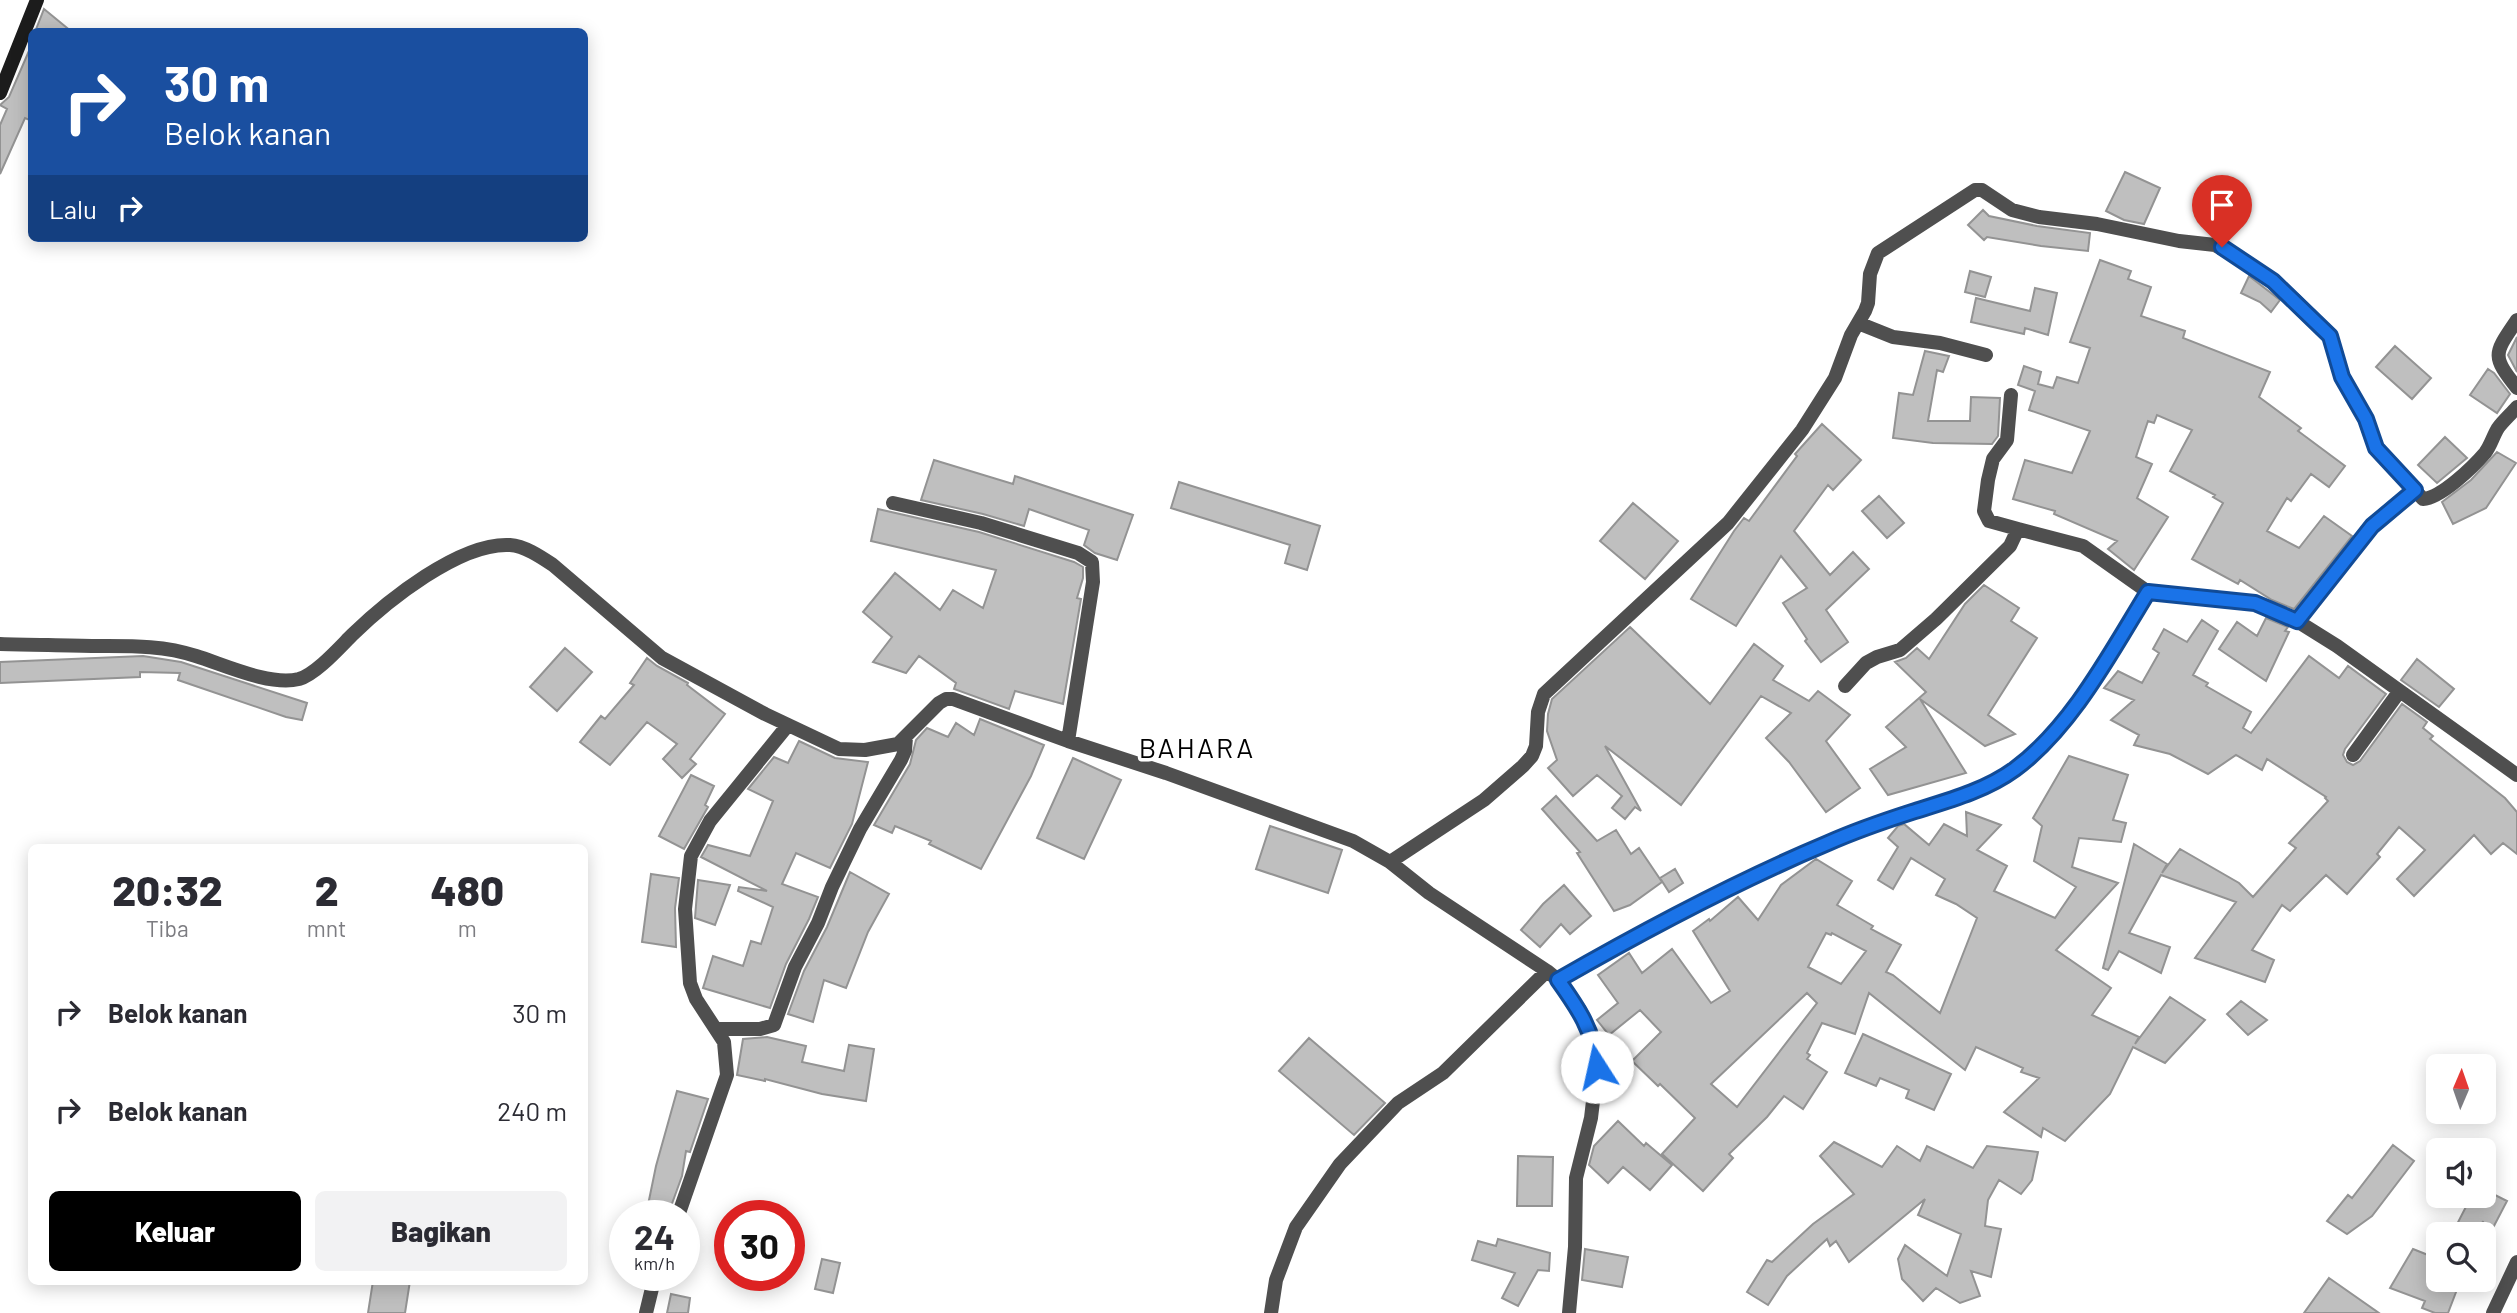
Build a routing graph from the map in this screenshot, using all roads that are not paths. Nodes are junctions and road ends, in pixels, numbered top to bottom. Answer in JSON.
{"nodes":[{"id":1,"x":37,"y":0,"type":"edge"},
{"id":2,"x":0,"y":93,"type":"edge"},
{"id":3,"x":2517,"y":320,"type":"edge"},
{"id":4,"x":1858,"y":323,"type":"junction"},
{"id":5,"x":1986,"y":355,"type":"dead end"},
{"id":6,"x":2517,"y":388,"type":"edge"},
{"id":7,"x":2011,"y":395,"type":"dead end"},
{"id":8,"x":2517,"y":407,"type":"edge"},
{"id":9,"x":2415,"y":490,"type":"junction"},
{"id":10,"x":893,"y":503,"type":"dead end"},
{"id":11,"x":2018,"y":528,"type":"junction"},
{"id":12,"x":2148,"y":592,"type":"junction"},
{"id":13,"x":2297,"y":621,"type":"junction"},
{"id":14,"x":0,"y":644,"type":"edge"},
{"id":15,"x":1845,"y":686,"type":"dead end"},
{"id":16,"x":2399,"y":692,"type":"junction"},
{"id":17,"x":788,"y":724,"type":"junction"},
{"id":18,"x":906,"y":737,"type":"junction"},
{"id":19,"x":1068,"y":741,"type":"junction"},
{"id":20,"x":2353,"y":755,"type":"dead end"},
{"id":21,"x":2517,"y":775,"type":"edge"},
{"id":22,"x":1390,"y":862,"type":"junction"},
{"id":23,"x":1553,"y":975,"type":"junction"},
{"id":24,"x":718,"y":1029,"type":"junction"},
{"id":25,"x":684,"y":1200,"type":"edge"},
{"id":26,"x":2517,"y":1262,"type":"edge"},
{"id":27,"x":651,"y":1291,"type":"edge"},
{"id":28,"x":646,"y":1313,"type":"edge"},
{"id":29,"x":1270,"y":1313,"type":"edge"},
{"id":30,"x":1569,"y":1313,"type":"edge"},
{"id":31,"x":2493,"y":1313,"type":"edge"}],
"edges":[{"from":1,"to":2,"type":"main road"},
{"from":3,"to":6,"type":"street"},
{"from":4,"to":5,"type":"street"},
{"from":4,"to":9,"type":"street"},
{"from":4,"to":22,"type":"street"},
{"from":7,"to":11,"type":"street"},
{"from":8,"to":9,"type":"street"},
{"from":9,"to":13,"type":"street"},
{"from":10,"to":19,"type":"street"},
{"from":11,"to":12,"type":"street"},
{"from":11,"to":15,"type":"street"},
{"from":12,"to":13,"type":"street"},
{"from":12,"to":23,"type":"street"},
{"from":13,"to":16,"type":"street"},
{"from":14,"to":17,"type":"street"},
{"from":16,"to":20,"type":"street"},
{"from":16,"to":21,"type":"street"},
{"from":17,"to":18,"type":"street"},
{"from":17,"to":24,"type":"street"},
{"from":18,"to":19,"type":"street"},
{"from":18,"to":24,"type":"street"},
{"from":19,"to":22,"type":"street"},
{"from":22,"to":23,"type":"street"},
{"from":23,"to":29,"type":"street"},
{"from":23,"to":30,"type":"street"},
{"from":24,"to":25,"type":"street"},
{"from":26,"to":31,"type":"street"},
{"from":27,"to":28,"type":"street"}]}
